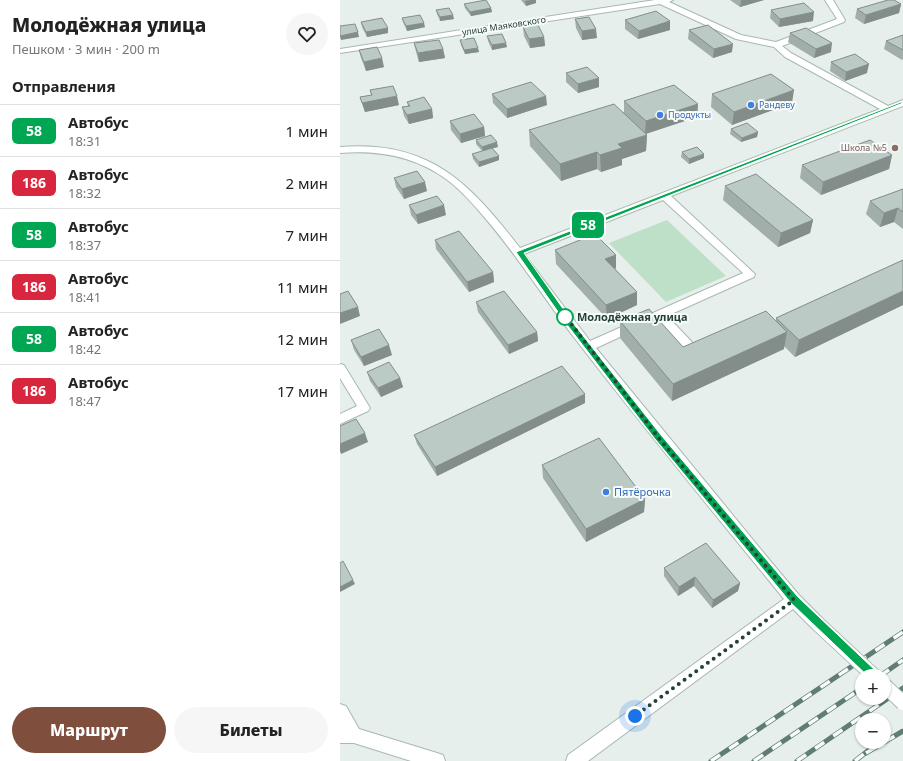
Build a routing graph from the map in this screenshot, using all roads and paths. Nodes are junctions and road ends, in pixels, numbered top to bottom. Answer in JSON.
{"nodes":[{"id":1,"x":829,"y":0,"type":"edge"},
{"id":2,"x":666,"y":1,"type":"edge"},
{"id":3,"x":776,"y":45,"type":"junction"},
{"id":4,"x":340,"y":52,"type":"edge"},
{"id":5,"x":903,"y":103,"type":"edge"},
{"id":6,"x":887,"y":109,"type":"junction"},
{"id":7,"x":340,"y":150,"type":"edge"},
{"id":8,"x":664,"y":195,"type":"junction"},
{"id":9,"x":519,"y":252,"type":"junction"},
{"id":10,"x":659,"y":315,"type":"junction"},
{"id":11,"x":687,"y":344,"type":"edge"},
{"id":12,"x":588,"y":347,"type":"junction"},
{"id":13,"x":340,"y":368,"type":"edge"},
{"id":14,"x":340,"y":419,"type":"edge"},
{"id":15,"x":794,"y":600,"type":"junction"},
{"id":16,"x":866,"y":669,"type":"edge"},
{"id":17,"x":891,"y":692,"type":"edge"},
{"id":18,"x":903,"y":703,"type":"edge"},
{"id":19,"x":340,"y":712,"type":"edge"},
{"id":20,"x":347,"y":735,"type":"edge"},
{"id":21,"x":437,"y":761,"type":"edge"},
{"id":22,"x":574,"y":761,"type":"edge"}],
"edges":[{"from":1,"to":3,"type":"street"},
{"from":2,"to":3,"type":"street"},
{"from":2,"to":4,"type":"street","name":"улица Маяковского"},
{"from":3,"to":6,"type":"street"},
{"from":5,"to":6,"type":"street"},
{"from":6,"to":8,"type":"street"},
{"from":7,"to":9,"type":"street"},
{"from":8,"to":9,"type":"street"},
{"from":8,"to":10,"type":"street"},
{"from":9,"to":12,"type":"street"},
{"from":10,"to":11,"type":"street"},
{"from":10,"to":12,"type":"street"},
{"from":12,"to":15,"type":"street"},
{"from":13,"to":14,"type":"street"},
{"from":15,"to":16,"type":"street","bridge":true},
{"from":15,"to":22,"type":"street"},
{"from":17,"to":18,"type":"street","bridge":true},
{"from":19,"to":20,"type":"street"},
{"from":20,"to":21,"type":"street"}]}
